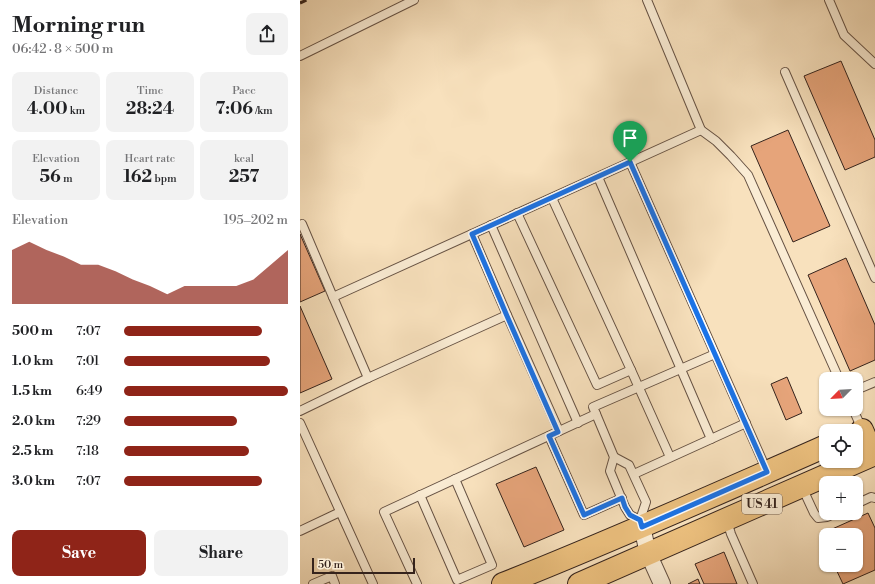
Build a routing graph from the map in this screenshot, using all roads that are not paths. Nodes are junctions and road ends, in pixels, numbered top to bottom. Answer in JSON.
{"nodes":[{"id":1,"x":414,"y":0,"type":"edge"},
{"id":2,"x":647,"y":0,"type":"edge"},
{"id":3,"x":829,"y":0,"type":"edge"},
{"id":4,"x":300,"y":56,"type":"edge"},
{"id":5,"x":875,"y":64,"type":"edge"},
{"id":6,"x":785,"y":72,"type":"dead end"},
{"id":7,"x":701,"y":130,"type":"junction"},
{"id":8,"x":630,"y":162,"type":"junction"},
{"id":9,"x":598,"y":177,"type":"junction"},
{"id":10,"x":552,"y":198,"type":"junction"},
{"id":11,"x":517,"y":213,"type":"junction"},
{"id":12,"x":300,"y":225,"type":"edge"},
{"id":13,"x":491,"y":225,"type":"junction"},
{"id":14,"x":472,"y":234,"type":"junction"},
{"id":15,"x":875,"y":278,"type":"edge"},
{"id":16,"x":333,"y":297,"type":"junction"},
{"id":17,"x":507,"y":316,"type":"junction"},
{"id":18,"x":715,"y":354,"type":"junction"},
{"id":19,"x":681,"y":369,"type":"junction"},
{"id":20,"x":631,"y":370,"type":"junction"},
{"id":21,"x":836,"y":372,"type":"edge"},
{"id":22,"x":368,"y":378,"type":"junction"},
{"id":23,"x":875,"y":382,"type":"edge"},
{"id":24,"x":863,"y":387,"type":"edge"},
{"id":25,"x":639,"y":388,"type":"junction"},
{"id":26,"x":300,"y":411,"type":"edge"},
{"id":27,"x":596,"y":414,"type":"junction"},
{"id":28,"x":856,"y":416,"type":"edge"},
{"id":29,"x":300,"y":423,"type":"edge"},
{"id":30,"x":578,"y":423,"type":"junction"},
{"id":31,"x":746,"y":423,"type":"junction"},
{"id":32,"x":864,"y":429,"type":"edge"},
{"id":33,"x":558,"y":432,"type":"junction"},
{"id":34,"x":549,"y":436,"type":"junction"},
{"id":35,"x":711,"y":439,"type":"junction"},
{"id":36,"x":819,"y":449,"type":"edge"},
{"id":37,"x":874,"y":455,"type":"edge"},
{"id":38,"x":670,"y":457,"type":"junction"},
{"id":39,"x":614,"y":458,"type":"junction"},
{"id":40,"x":767,"y":472,"type":"junction"},
{"id":41,"x":634,"y":474,"type":"junction"},
{"id":42,"x":455,"y":479,"type":"junction"},
{"id":43,"x":802,"y":486,"type":"junction"},
{"id":44,"x":420,"y":495,"type":"junction"},
{"id":45,"x":622,"y":498,"type":"junction"},
{"id":46,"x":875,"y":498,"type":"edge"},
{"id":47,"x":863,"y":501,"type":"edge"},
{"id":48,"x":340,"y":512,"type":"junction"},
{"id":49,"x":819,"y":518,"type":"edge"},
{"id":50,"x":727,"y":520,"type":"junction"},
{"id":51,"x":641,"y":523,"type":"junction"},
{"id":52,"x":300,"y":531,"type":"edge"},
{"id":53,"x":648,"y":553,"type":"junction"},
{"id":54,"x":313,"y":584,"type":"edge"},
{"id":55,"x":335,"y":584,"type":"edge"},
{"id":56,"x":373,"y":584,"type":"edge"},
{"id":57,"x":417,"y":584,"type":"edge"},
{"id":58,"x":504,"y":584,"type":"edge"},
{"id":59,"x":579,"y":584,"type":"edge"},
{"id":60,"x":662,"y":584,"type":"edge"},
{"id":61,"x":753,"y":584,"type":"edge"}],
"edges":[{"from":1,"to":4,"type":"lane"},
{"from":2,"to":7,"type":"lane"},
{"from":3,"to":5,"type":"lane"},
{"from":6,"to":15,"type":"lane"},
{"from":7,"to":8,"type":"lane"},
{"from":7,"to":21,"type":"lane"},
{"from":8,"to":9,"type":"lane"},
{"from":8,"to":18,"type":"lane"},
{"from":9,"to":10,"type":"lane"},
{"from":9,"to":19,"type":"lane"},
{"from":10,"to":11,"type":"lane"},
{"from":10,"to":20,"type":"lane"},
{"from":11,"to":13,"type":"lane"},
{"from":11,"to":20,"type":"lane"},
{"from":12,"to":16,"type":"lane"},
{"from":13,"to":14,"type":"lane"},
{"from":13,"to":30,"type":"lane"},
{"from":14,"to":16,"type":"lane"},
{"from":14,"to":17,"type":"lane"},
{"from":16,"to":22,"type":"lane"},
{"from":17,"to":22,"type":"lane"},
{"from":17,"to":33,"type":"lane"},
{"from":18,"to":19,"type":"lane"},
{"from":18,"to":31,"type":"lane"},
{"from":19,"to":25,"type":"lane"},
{"from":19,"to":35,"type":"lane"},
{"from":20,"to":25,"type":"lane"},
{"from":22,"to":26,"type":"lane"},
{"from":23,"to":24,"type":"lane"},
{"from":25,"to":27,"type":"lane"},
{"from":25,"to":38,"type":"lane"},
{"from":27,"to":30,"type":"lane"},
{"from":27,"to":39,"type":"lane"},
{"from":28,"to":32,"type":"lane"},
{"from":29,"to":48,"type":"lane"},
{"from":30,"to":33,"type":"lane"},
{"from":31,"to":35,"type":"lane"},
{"from":31,"to":40,"type":"lane"},
{"from":32,"to":37,"type":"main road"},
{"from":33,"to":34,"type":"lane"},
{"from":34,"to":42,"type":"lane"},
{"from":34,"to":45,"type":"lane"},
{"from":35,"to":38,"type":"lane"},
{"from":36,"to":40,"type":"main road","number":"US 41"},
{"from":37,"to":43,"type":"main road","number":"US 41"},
{"from":38,"to":41,"type":"lane"},
{"from":39,"to":41,"type":"lane"},
{"from":39,"to":45,"type":"lane"},
{"from":40,"to":51,"type":"main road","number":"US 41"},
{"from":41,"to":51,"type":"lane"},
{"from":42,"to":44,"type":"lane"},
{"from":42,"to":44,"type":"lane"},
{"from":43,"to":49,"type":"lane"},
{"from":43,"to":50,"type":"main road","number":"US 41"},
{"from":44,"to":57,"type":"lane"},
{"from":45,"to":51,"type":"lane"},
{"from":46,"to":47,"type":"lane"},
{"from":48,"to":52,"type":"lane"},
{"from":48,"to":56,"type":"lane"},
{"from":50,"to":53,"type":"main road","number":"US 41"},
{"from":50,"to":61,"type":"lane"},
{"from":51,"to":53,"type":"street"},
{"from":51,"to":58,"type":"main road","number":"US 41"},
{"from":53,"to":59,"type":"main road","number":"US 41"},
{"from":53,"to":60,"type":"street"},
{"from":54,"to":55,"type":"lane"}]}
